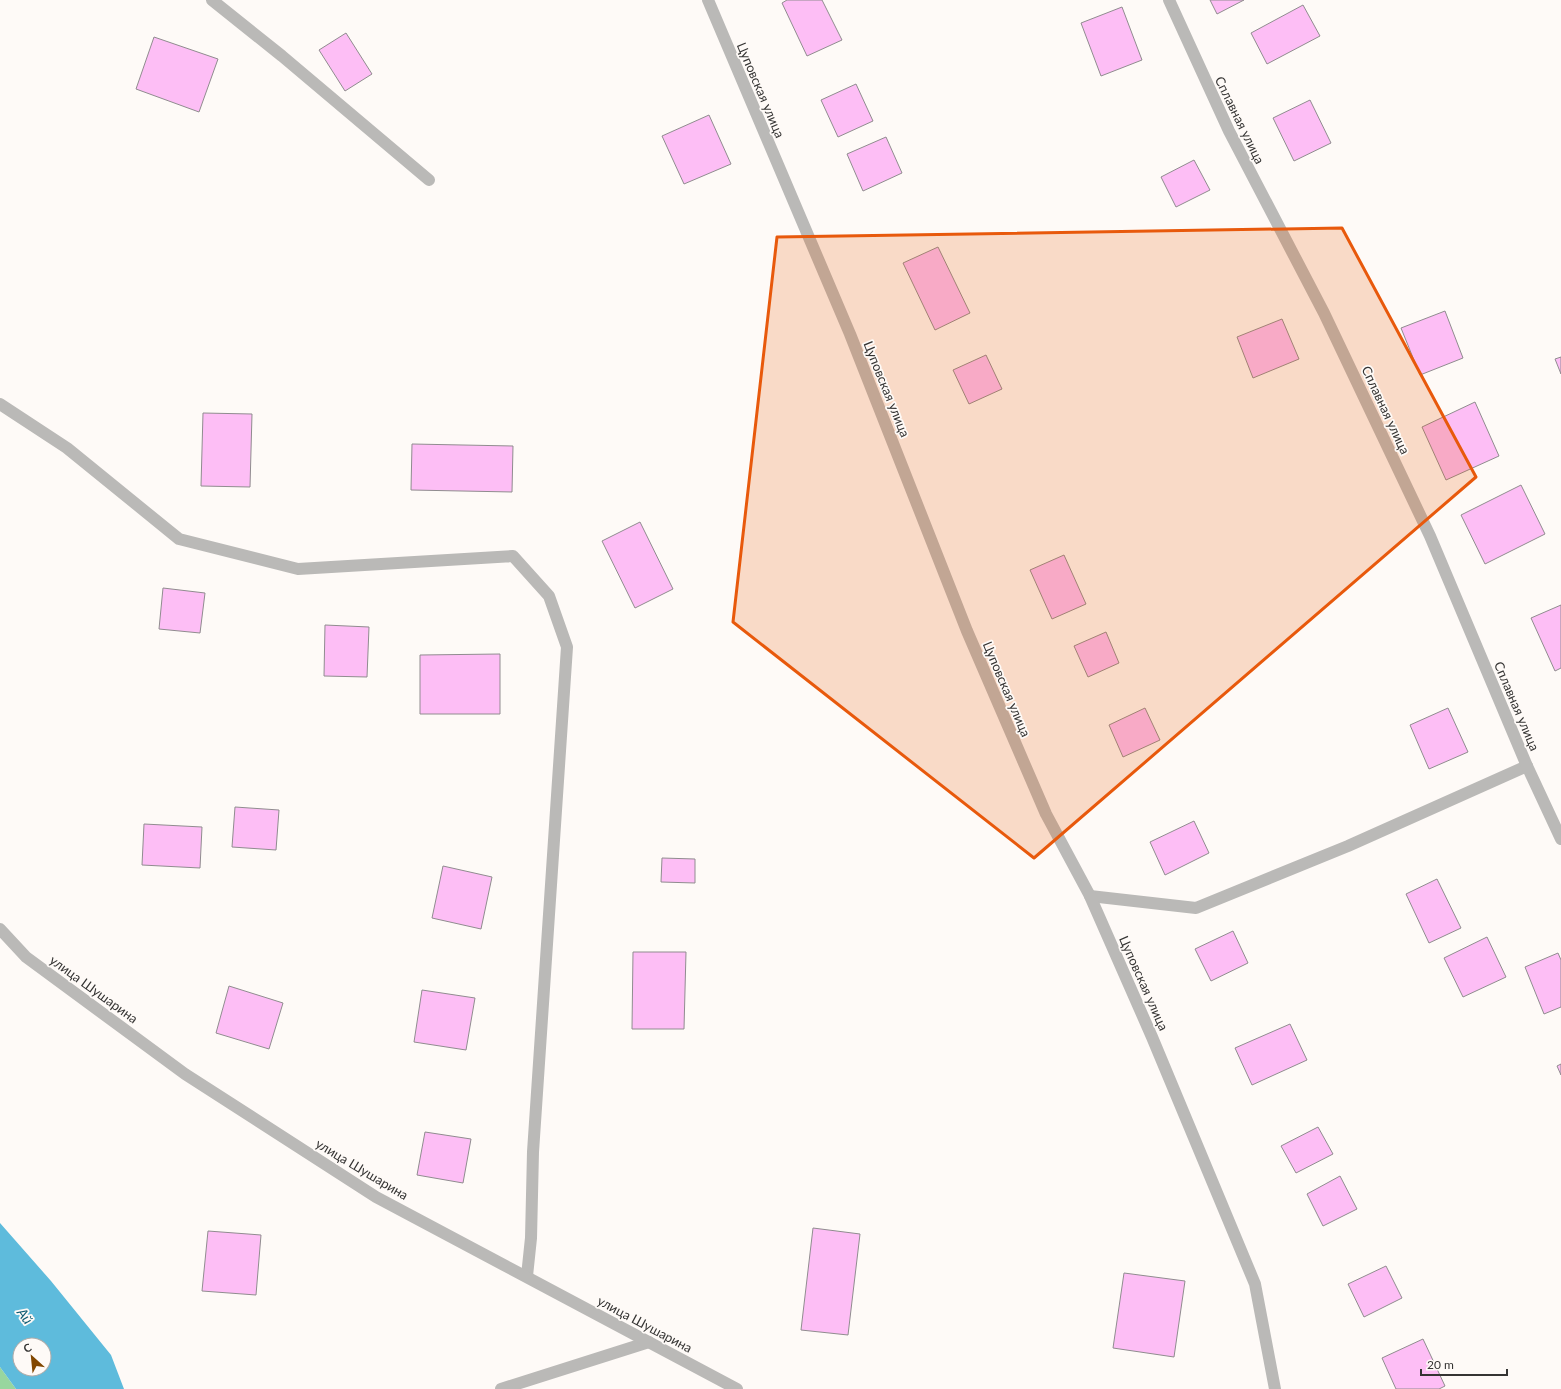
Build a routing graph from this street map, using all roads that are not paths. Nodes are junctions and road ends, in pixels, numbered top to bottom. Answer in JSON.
{"nodes":[{"id":1,"x":212,"y":0,"type":"edge"},
{"id":2,"x":708,"y":0,"type":"edge"},
{"id":3,"x":1169,"y":0,"type":"edge"},
{"id":4,"x":429,"y":180,"type":"dead end"},
{"id":5,"x":0,"y":404,"type":"edge"},
{"id":6,"x":1528,"y":766,"type":"junction"},
{"id":7,"x":1561,"y":839,"type":"edge"},
{"id":8,"x":1090,"y":896,"type":"junction"},
{"id":9,"x":0,"y":929,"type":"edge"},
{"id":10,"x":527,"y":1276,"type":"junction"},
{"id":11,"x":649,"y":1342,"type":"junction"},
{"id":12,"x":501,"y":1389,"type":"edge"},
{"id":13,"x":737,"y":1389,"type":"edge"},
{"id":14,"x":1275,"y":1389,"type":"edge"}],
"edges":[{"from":1,"to":4,"type":"street"},
{"from":2,"to":8,"type":"street","name":"Цуповская улица"},
{"from":3,"to":6,"type":"street","name":"Сплавная улица"},
{"from":5,"to":10,"type":"street"},
{"from":6,"to":7,"type":"street","name":"Сплавная улица"},
{"from":6,"to":8,"type":"street"},
{"from":8,"to":14,"type":"street","name":"Цуповская улица"},
{"from":9,"to":10,"type":"street","name":"улица Шушарина"},
{"from":10,"to":11,"type":"street","name":"улица Шушарина"},
{"from":11,"to":12,"type":"street"},
{"from":11,"to":13,"type":"street","name":"улица Шушарина"}]}
